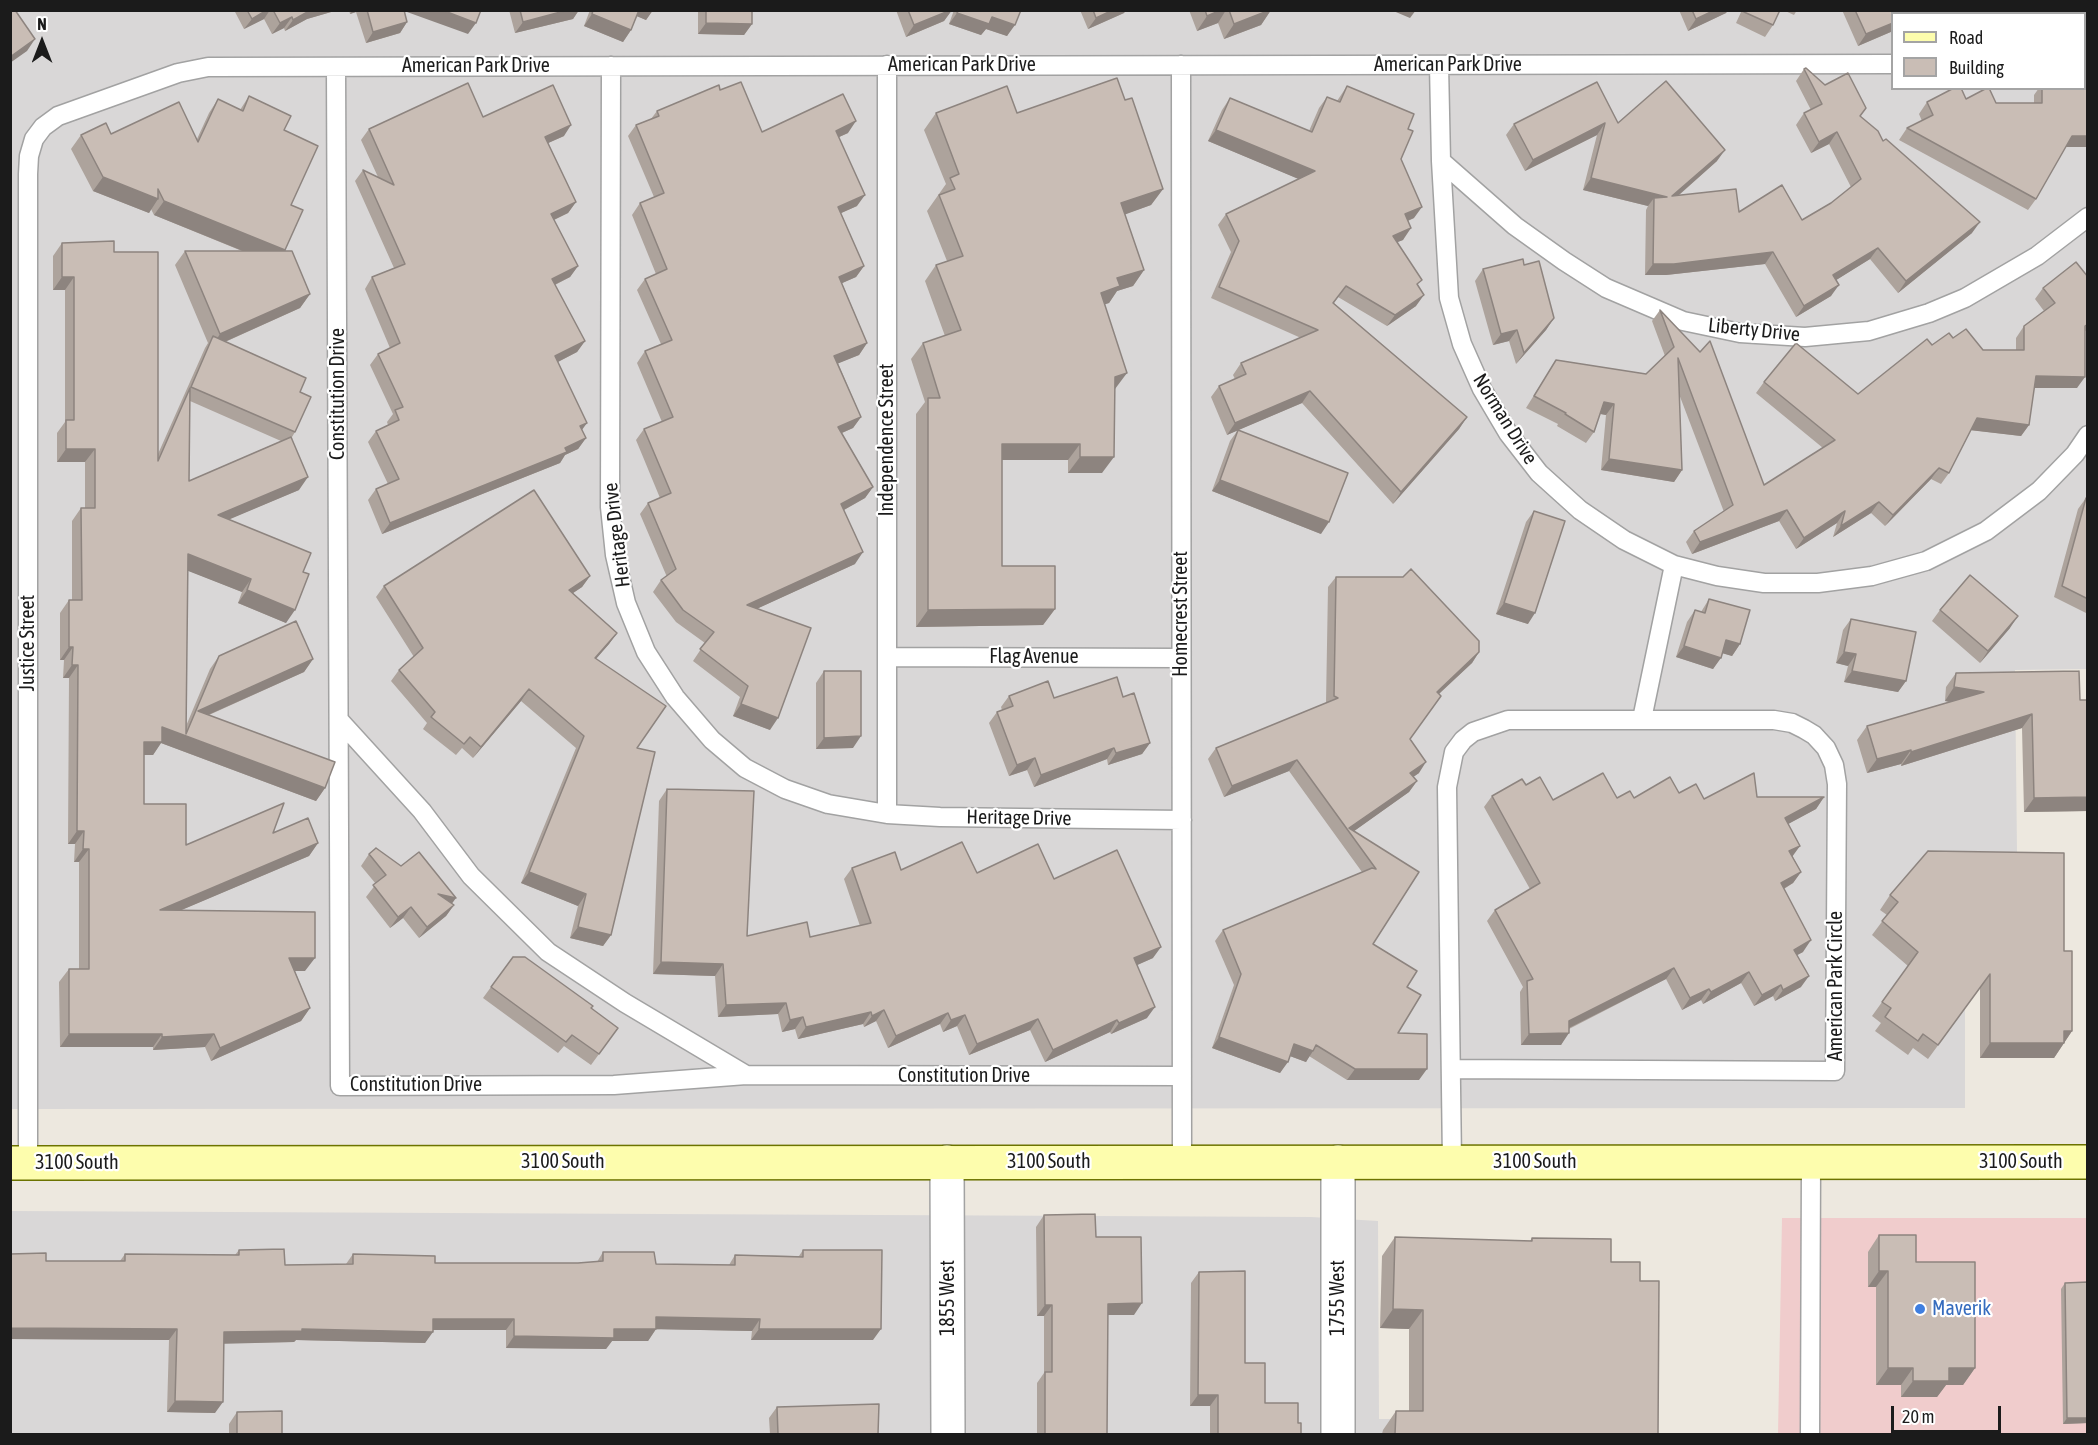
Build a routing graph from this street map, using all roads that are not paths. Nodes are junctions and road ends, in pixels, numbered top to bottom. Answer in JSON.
{"nodes":[{"id":1,"x":1891,"y":64,"type":"edge"},
{"id":2,"x":886,"y":65,"type":"junction"},
{"id":3,"x":1181,"y":65,"type":"junction"},
{"id":4,"x":1439,"y":65,"type":"junction"},
{"id":5,"x":611,"y":66,"type":"junction"},
{"id":6,"x":336,"y":67,"type":"junction"},
{"id":7,"x":43,"y":127,"type":"joint"},
{"id":8,"x":1441,"y":161,"type":"junction"},
{"id":9,"x":2088,"y":217,"type":"edge"},
{"id":10,"x":2088,"y":435,"type":"edge"},
{"id":11,"x":1674,"y":565,"type":"junction"},
{"id":12,"x":887,"y":657,"type":"junction"},
{"id":13,"x":1181,"y":658,"type":"junction"},
{"id":14,"x":1642,"y":720,"type":"junction"},
{"id":15,"x":340,"y":721,"type":"junction"},
{"id":16,"x":887,"y":814,"type":"junction"},
{"id":17,"x":1182,"y":820,"type":"junction"},
{"id":18,"x":1452,"y":1069,"type":"junction"},
{"id":19,"x":747,"y":1075,"type":"junction"},
{"id":20,"x":1182,"y":1076,"type":"junction"},
{"id":21,"x":947,"y":1162,"type":"junction"},
{"id":22,"x":1182,"y":1162,"type":"junction"},
{"id":23,"x":1338,"y":1162,"type":"junction"},
{"id":24,"x":1452,"y":1162,"type":"junction"},
{"id":25,"x":1811,"y":1162,"type":"junction"},
{"id":26,"x":2088,"y":1162,"type":"edge"},
{"id":27,"x":19,"y":1163,"type":"edge"},
{"id":28,"x":948,"y":1434,"type":"edge"},
{"id":29,"x":1338,"y":1434,"type":"edge"},
{"id":30,"x":1810,"y":1434,"type":"edge"}],
"edges":[{"from":1,"to":4,"type":"lane","name":"American Park Drive"},
{"from":2,"to":3,"type":"lane","name":"American Park Drive"},
{"from":2,"to":5,"type":"lane","name":"American Park Drive"},
{"from":2,"to":12,"type":"lane","name":"Independence Street"},
{"from":3,"to":4,"type":"lane","name":"American Park Drive"},
{"from":3,"to":13,"type":"lane","name":"Homecrest Street"},
{"from":4,"to":8,"type":"lane","name":"Norman Drive"},
{"from":5,"to":6,"type":"lane","name":"American Park Drive"},
{"from":5,"to":16,"type":"lane","name":"Heritage Drive"},
{"from":6,"to":7,"type":"lane","name":"American Park Drive"},
{"from":6,"to":15,"type":"lane","name":"Constitution Drive"},
{"from":7,"to":27,"type":"lane","name":"Justice Street"},
{"from":8,"to":9,"type":"lane","name":"Liberty Drive"},
{"from":8,"to":11,"type":"lane","name":"Norman Drive"},
{"from":10,"to":11,"type":"lane","name":"Norman Drive"},
{"from":11,"to":14,"type":"lane"},
{"from":12,"to":13,"type":"lane","name":"Flag Avenue"},
{"from":12,"to":16,"type":"lane","name":"Independence Street"},
{"from":13,"to":17,"type":"lane","name":"Homecrest Street"},
{"from":14,"to":18,"type":"lane","name":"American Park Circle"},
{"from":14,"to":18,"type":"lane","name":"American Park Circle"},
{"from":15,"to":19,"type":"lane"},
{"from":15,"to":19,"type":"lane","name":"Constitution Drive"},
{"from":16,"to":17,"type":"lane","name":"Heritage Drive"},
{"from":17,"to":20,"type":"lane","name":"Homecrest Street"},
{"from":18,"to":24,"type":"lane","name":"American Park Circle"},
{"from":19,"to":20,"type":"lane","name":"Constitution Drive"},
{"from":20,"to":22,"type":"lane","name":"Homecrest Street"},
{"from":21,"to":22,"type":"main road","name":"3100 South"},
{"from":21,"to":27,"type":"main road","name":"3100 South"},
{"from":21,"to":28,"type":"street","name":"1855 West"},
{"from":22,"to":23,"type":"main road","name":"3100 South"},
{"from":23,"to":24,"type":"main road","name":"3100 South"},
{"from":23,"to":29,"type":"street","name":"1755 West"},
{"from":24,"to":25,"type":"main road","name":"3100 South"},
{"from":25,"to":26,"type":"main road","name":"3100 South"},
{"from":25,"to":30,"type":"lane"}]}
